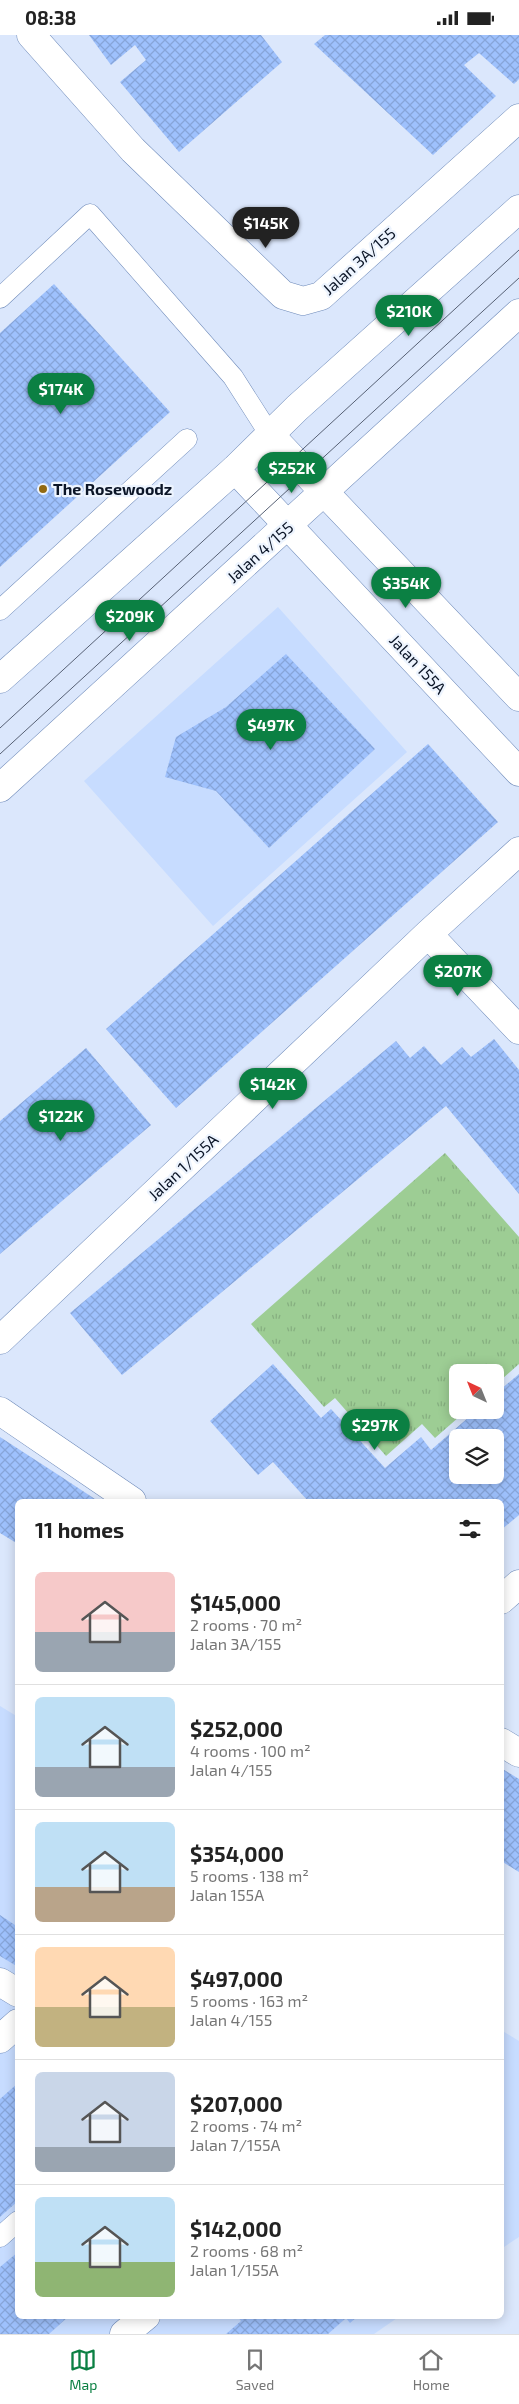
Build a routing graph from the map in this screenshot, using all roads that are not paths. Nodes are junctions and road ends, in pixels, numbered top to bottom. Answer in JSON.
{"nodes":[{"id":1,"x":31,"y":35,"type":"edge"},
{"id":2,"x":519,"y":118,"type":"edge"},
{"id":3,"x":519,"y":209,"type":"edge"},
{"id":4,"x":0,"y":298,"type":"edge"},
{"id":5,"x":519,"y":313,"type":"edge"},
{"id":6,"x":270,"y":435,"type":"junction"},
{"id":7,"x":187,"y":439,"type":"dead end"},
{"id":8,"x":235,"y":469,"type":"junction"},
{"id":9,"x":324,"y":491,"type":"junction"},
{"id":10,"x":288,"y":527,"type":"junction"},
{"id":11,"x":0,"y":610,"type":"edge"},
{"id":12,"x":0,"y":679,"type":"edge"},
{"id":13,"x":519,"y":697,"type":"edge"},
{"id":14,"x":519,"y":772,"type":"edge"},
{"id":15,"x":0,"y":788,"type":"edge"},
{"id":16,"x":519,"y":851,"type":"edge"},
{"id":17,"x":428,"y":934,"type":"junction"},
{"id":18,"x":519,"y":1030,"type":"edge"},
{"id":19,"x":0,"y":1340,"type":"edge"},
{"id":20,"x":0,"y":1411,"type":"edge"},
{"id":21,"x":129,"y":1499,"type":"edge"},
{"id":22,"x":519,"y":1583,"type":"edge"},
{"id":23,"x":504,"y":1597,"type":"edge"},
{"id":24,"x":504,"y":1744,"type":"edge"},
{"id":25,"x":519,"y":1753,"type":"edge"},
{"id":26,"x":0,"y":1982,"type":"edge"},
{"id":27,"x":15,"y":1991,"type":"edge"},
{"id":28,"x":15,"y":2026,"type":"edge"},
{"id":29,"x":0,"y":2039,"type":"edge"},
{"id":30,"x":15,"y":2224,"type":"edge"},
{"id":31,"x":0,"y":2237,"type":"edge"},
{"id":32,"x":142,"y":2319,"type":"edge"},
{"id":33,"x":124,"y":2334,"type":"edge"}],
"edges":[{"from":1,"to":2,"type":"street","name":"Jalan 3A/155"},
{"from":3,"to":6,"type":"street"},
{"from":4,"to":6,"type":"lane"},
{"from":5,"to":9,"type":"street","name":"Jalan 4/155"},
{"from":6,"to":8,"type":"street"},
{"from":6,"to":9,"type":"street"},
{"from":7,"to":11,"type":"lane"},
{"from":8,"to":10,"type":"street","name":"Jalan 155A"},
{"from":8,"to":12,"type":"street"},
{"from":9,"to":10,"type":"street","name":"Jalan 4/155"},
{"from":9,"to":13,"type":"street"},
{"from":10,"to":14,"type":"street","name":"Jalan 155A"},
{"from":10,"to":15,"type":"street","name":"Jalan 4/155"},
{"from":16,"to":17,"type":"street","name":"Jalan 1/155A"},
{"from":17,"to":18,"type":"street"},
{"from":17,"to":19,"type":"street","name":"Jalan 1/155A"},
{"from":20,"to":21,"type":"street"},
{"from":22,"to":23,"type":"street"},
{"from":24,"to":25,"type":"street"},
{"from":26,"to":27,"type":"street"},
{"from":28,"to":29,"type":"street"},
{"from":30,"to":31,"type":"lane"},
{"from":32,"to":33,"type":"street"}]}
